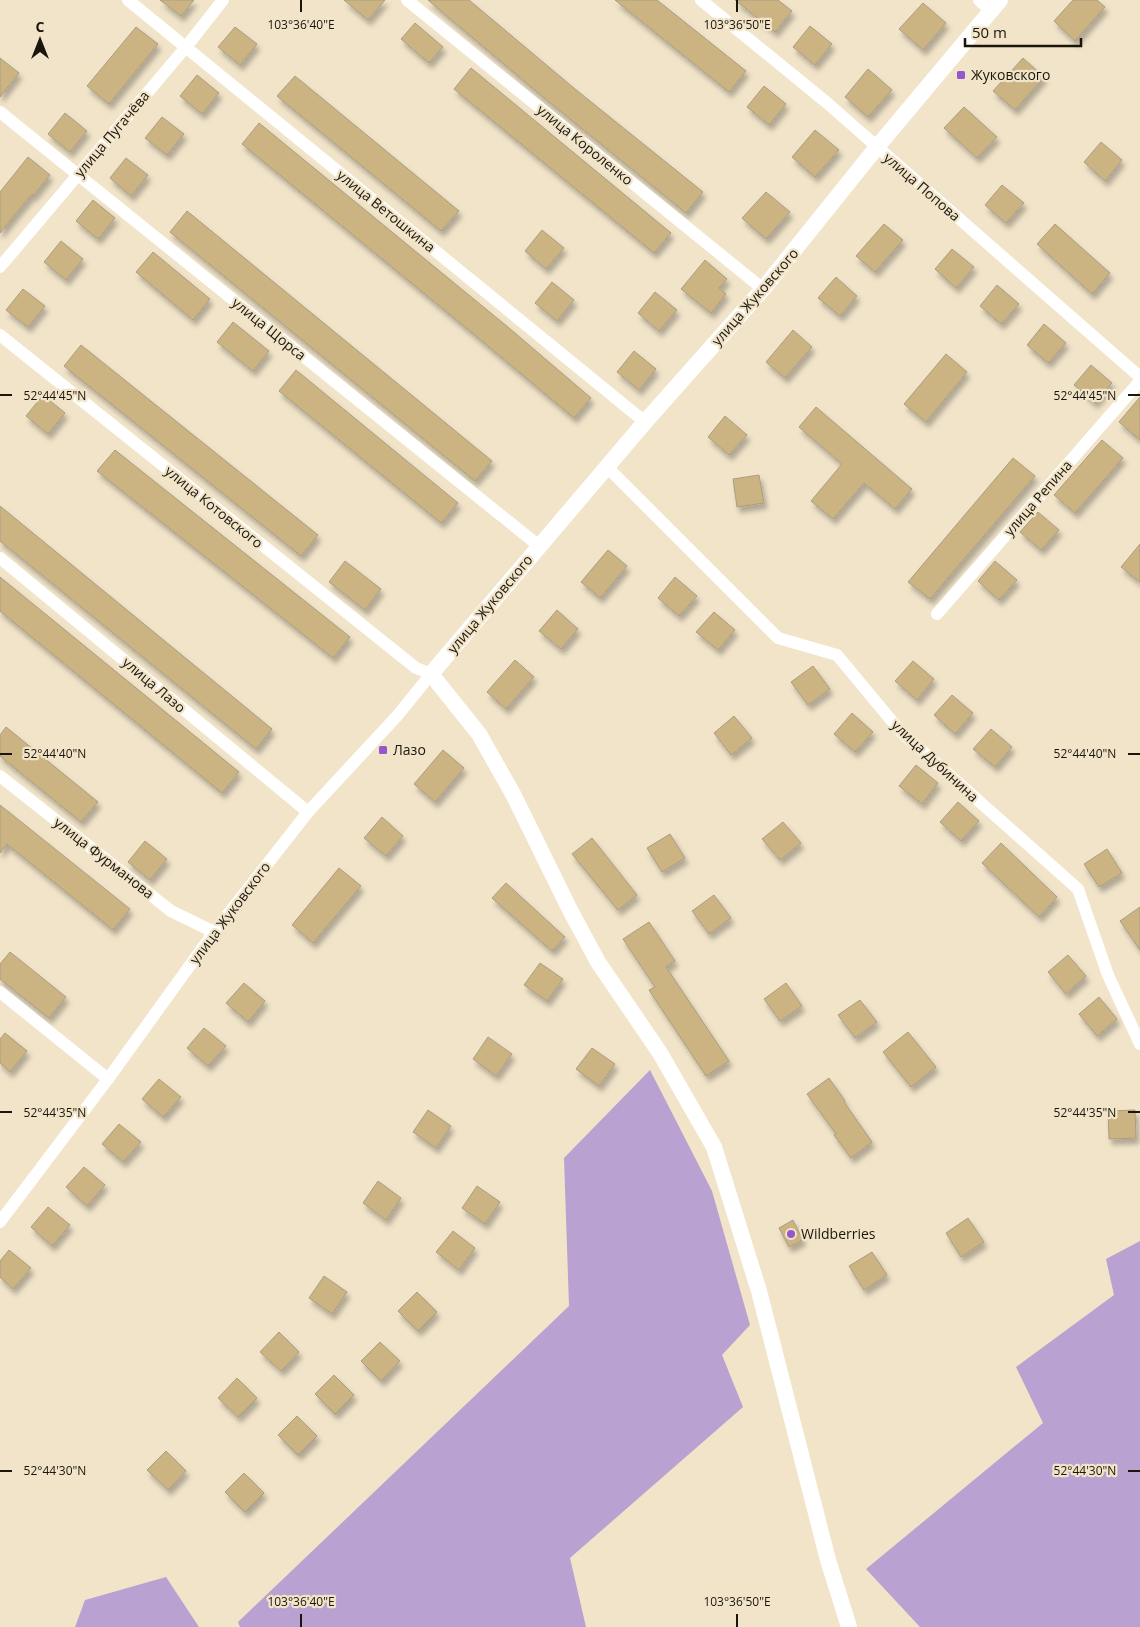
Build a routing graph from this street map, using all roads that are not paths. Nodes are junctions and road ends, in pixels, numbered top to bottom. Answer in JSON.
{"nodes":[{"id":1,"x":128,"y":0,"type":"edge"},
{"id":2,"x":223,"y":0,"type":"edge"},
{"id":3,"x":406,"y":0,"type":"edge"},
{"id":4,"x":701,"y":0,"type":"edge"},
{"id":5,"x":979,"y":0,"type":"edge"},
{"id":6,"x":996,"y":6,"type":"edge"},
{"id":7,"x":186,"y":47,"type":"junction"},
{"id":8,"x":0,"y":112,"type":"edge"},
{"id":9,"x":877,"y":147,"type":"junction"},
{"id":10,"x":77,"y":175,"type":"junction"},
{"id":11,"x":0,"y":267,"type":"edge"},
{"id":12,"x":763,"y":289,"type":"junction"},
{"id":13,"x":0,"y":335,"type":"edge"},
{"id":14,"x":1140,"y":379,"type":"edge"},
{"id":15,"x":645,"y":422,"type":"junction"},
{"id":16,"x":607,"y":468,"type":"junction"},
{"id":17,"x":539,"y":546,"type":"junction"},
{"id":18,"x":0,"y":558,"type":"edge"},
{"id":19,"x":937,"y":614,"type":"dead end"},
{"id":20,"x":431,"y":674,"type":"junction"},
{"id":21,"x":0,"y":776,"type":"edge"},
{"id":22,"x":308,"y":812,"type":"junction"},
{"id":23,"x":214,"y":932,"type":"junction"},
{"id":24,"x":0,"y":992,"type":"edge"},
{"id":25,"x":1140,"y":1044,"type":"edge"},
{"id":26,"x":108,"y":1079,"type":"junction"},
{"id":27,"x":1,"y":1220,"type":"edge"},
{"id":28,"x":849,"y":1627,"type":"edge"}],
"edges":[{"from":1,"to":7,"type":"street","name":"улица Ветошкина"},
{"from":2,"to":7,"type":"street","name":"улица Пугачёва"},
{"from":3,"to":12,"type":"street","name":"улица Короленко"},
{"from":4,"to":9,"type":"street","name":"улица Попова"},
{"from":5,"to":6,"type":"street"},
{"from":6,"to":9,"type":"street","name":"улица Жуковского"},
{"from":7,"to":10,"type":"street","name":"улица Пугачёва"},
{"from":7,"to":15,"type":"street","name":"улица Ветошкина"},
{"from":8,"to":10,"type":"street","name":"улица Щорса"},
{"from":9,"to":12,"type":"street","name":"улица Жуковского"},
{"from":9,"to":14,"type":"street","name":"улица Попова"},
{"from":10,"to":11,"type":"street","name":"улица Пугачёва"},
{"from":10,"to":17,"type":"street","name":"улица Щорса"},
{"from":12,"to":15,"type":"street","name":"улица Жуковского"},
{"from":13,"to":20,"type":"street","name":"улица Котовского"},
{"from":14,"to":19,"type":"street","name":"улица Репина"},
{"from":15,"to":16,"type":"street","name":"улица Жуковского"},
{"from":16,"to":17,"type":"street","name":"улица Жуковского"},
{"from":16,"to":25,"type":"street","name":"улица Дубинина"},
{"from":17,"to":20,"type":"street","name":"улица Жуковского"},
{"from":18,"to":22,"type":"street","name":"улица Лазо"},
{"from":20,"to":22,"type":"street","name":"улица Жуковского"},
{"from":20,"to":28,"type":"street"},
{"from":21,"to":23,"type":"street","name":"улица Фурманова"},
{"from":22,"to":23,"type":"street","name":"улица Жуковского"},
{"from":23,"to":26,"type":"street","name":"улица Жуковского"},
{"from":24,"to":26,"type":"street"},
{"from":26,"to":27,"type":"street","name":"улица Жуковского"}]}
